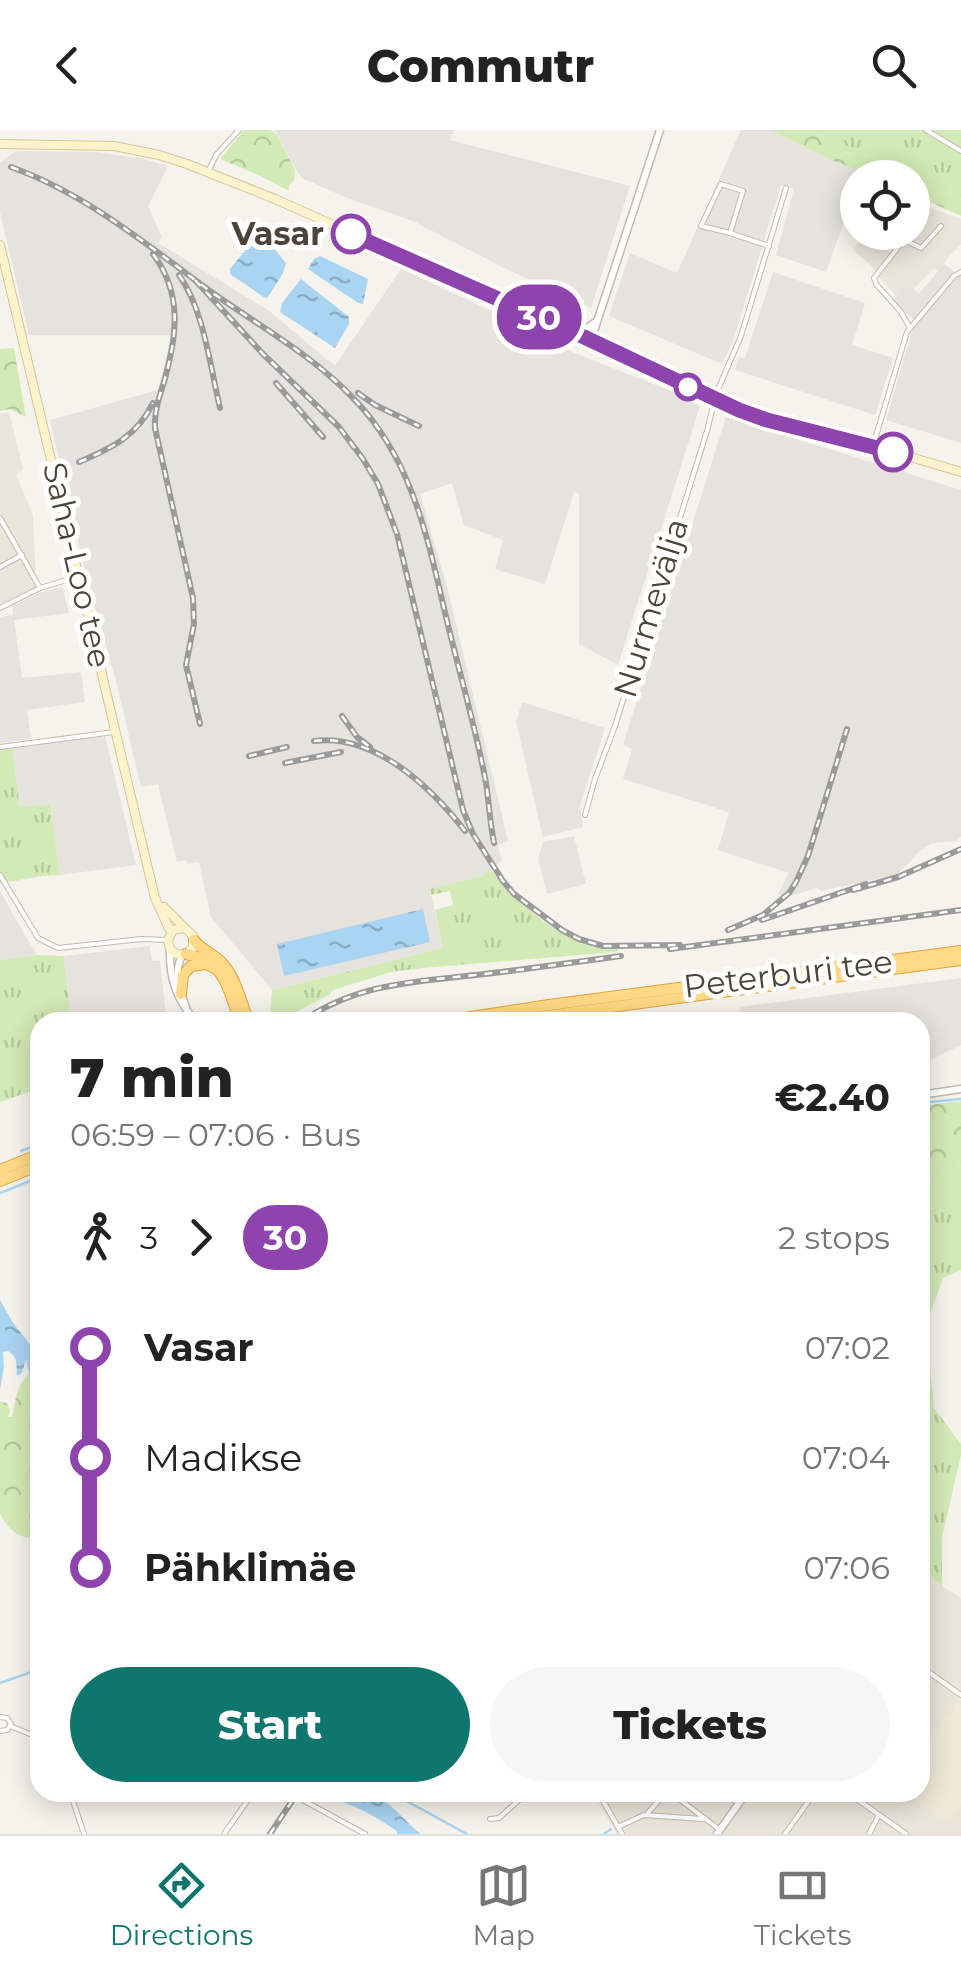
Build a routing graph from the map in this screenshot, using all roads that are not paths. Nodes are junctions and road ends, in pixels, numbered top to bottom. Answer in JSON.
{"nodes":[{"id":1,"x":240,"y":130,"type":"edge"},
{"id":2,"x":660,"y":130,"type":"edge"},
{"id":3,"x":926,"y":130,"type":"edge"},
{"id":4,"x":1,"y":144,"type":"edge"},
{"id":5,"x":961,"y":151,"type":"edge"},
{"id":6,"x":208,"y":172,"type":"junction"},
{"id":7,"x":786,"y":188,"type":"dead end"},
{"id":8,"x":941,"y":226,"type":"dead end"},
{"id":9,"x":730,"y":234,"type":"junction"},
{"id":10,"x":0,"y":246,"type":"edge"},
{"id":11,"x":769,"y":246,"type":"junction"},
{"id":12,"x":961,"y":272,"type":"edge"},
{"id":13,"x":598,"y":320,"type":"junction"},
{"id":14,"x":910,"y":328,"type":"junction"},
{"id":15,"x":566,"y":329,"type":"junction"},
{"id":16,"x":590,"y":340,"type":"junction"},
{"id":17,"x":715,"y":399,"type":"junction"},
{"id":18,"x":873,"y":446,"type":"junction"},
{"id":19,"x":961,"y":472,"type":"edge"},
{"id":20,"x":0,"y":518,"type":"edge"},
{"id":21,"x":22,"y":555,"type":"junction"},
{"id":22,"x":0,"y":567,"type":"edge"},
{"id":23,"x":80,"y":576,"type":"junction"},
{"id":24,"x":40,"y":588,"type":"junction"},
{"id":25,"x":0,"y":608,"type":"edge"},
{"id":26,"x":117,"y":731,"type":"junction"},
{"id":27,"x":0,"y":747,"type":"edge"},
{"id":28,"x":584,"y":816,"type":"dead end"},
{"id":29,"x":0,"y":875,"type":"edge"},
{"id":30,"x":153,"y":886,"type":"junction"},
{"id":31,"x":184,"y":928,"type":"junction"},
{"id":32,"x":194,"y":940,"type":"junction"},
{"id":33,"x":169,"y":941,"type":"junction"},
{"id":34,"x":961,"y":952,"type":"edge"},
{"id":35,"x":184,"y":954,"type":"junction"},
{"id":36,"x":961,"y":960,"type":"edge"},
{"id":37,"x":222,"y":974,"type":"junction"},
{"id":38,"x":181,"y":994,"type":"junction"},
{"id":39,"x":187,"y":1012,"type":"edge"},
{"id":40,"x":188,"y":1012,"type":"edge"},
{"id":41,"x":236,"y":1012,"type":"edge"},
{"id":42,"x":244,"y":1012,"type":"edge"},
{"id":43,"x":504,"y":1012,"type":"edge"},
{"id":44,"x":579,"y":1012,"type":"edge"},
{"id":45,"x":961,"y":1090,"type":"edge"},
{"id":46,"x":930,"y":1094,"type":"edge"},
{"id":47,"x":30,"y":1158,"type":"edge"},
{"id":48,"x":0,"y":1170,"type":"edge"},
{"id":49,"x":30,"y":1170,"type":"edge"},
{"id":50,"x":0,"y":1181,"type":"edge"},
{"id":51,"x":930,"y":1673,"type":"edge"},
{"id":52,"x":961,"y":1694,"type":"edge"},
{"id":53,"x":0,"y":1717,"type":"edge"},
{"id":54,"x":10,"y":1726,"type":"junction"},
{"id":55,"x":0,"y":1732,"type":"edge"},
{"id":56,"x":30,"y":1734,"type":"edge"},
{"id":57,"x":73,"y":1802,"type":"edge"},
{"id":58,"x":247,"y":1802,"type":"edge"},
{"id":59,"x":306,"y":1802,"type":"edge"},
{"id":60,"x":516,"y":1802,"type":"edge"},
{"id":61,"x":604,"y":1802,"type":"edge"},
{"id":62,"x":658,"y":1802,"type":"edge"},
{"id":63,"x":681,"y":1802,"type":"edge"},
{"id":64,"x":736,"y":1802,"type":"edge"},
{"id":65,"x":807,"y":1802,"type":"edge"},
{"id":66,"x":861,"y":1802,"type":"edge"},
{"id":67,"x":739,"y":1804,"type":"joint"},
{"id":68,"x":647,"y":1814,"type":"junction"},
{"id":69,"x":879,"y":1815,"type":"junction"},
{"id":70,"x":490,"y":1819,"type":"dead end"},
{"id":71,"x":703,"y":1819,"type":"junction"},
{"id":72,"x":618,"y":1827,"type":"junction"},
{"id":73,"x":718,"y":1832,"type":"edge"},
{"id":74,"x":84,"y":1834,"type":"edge"},
{"id":75,"x":224,"y":1834,"type":"edge"},
{"id":76,"x":365,"y":1834,"type":"edge"},
{"id":77,"x":622,"y":1834,"type":"edge"},
{"id":78,"x":785,"y":1834,"type":"edge"},
{"id":79,"x":869,"y":1834,"type":"edge"},
{"id":80,"x":906,"y":1834,"type":"edge"}],
"edges":[{"from":1,"to":6,"type":"street"},
{"from":2,"to":13,"type":"street"},
{"from":3,"to":5,"type":"street"},
{"from":4,"to":6,"type":"main road"},
{"from":6,"to":15,"type":"main road"},
{"from":7,"to":11,"type":"street","name":"Nurmevälja"},
{"from":8,"to":14,"type":"street"},
{"from":9,"to":9,"type":"street"},
{"from":9,"to":11,"type":"street"},
{"from":10,"to":23,"type":"main road","name":"Saha-Loo tee"},
{"from":11,"to":17,"type":"street","name":"Nurmevälja"},
{"from":12,"to":14,"type":"street"},
{"from":13,"to":15,"type":"street"},
{"from":13,"to":16,"type":"street"},
{"from":14,"to":18,"type":"street"},
{"from":15,"to":16,"type":"main road"},
{"from":16,"to":17,"type":"main road"},
{"from":17,"to":18,"type":"main road"},
{"from":17,"to":28,"type":"street","name":"Nurmevälja"},
{"from":18,"to":19,"type":"main road"},
{"from":20,"to":21,"type":"street"},
{"from":21,"to":22,"type":"street"},
{"from":21,"to":24,"type":"street"},
{"from":23,"to":24,"type":"street"},
{"from":23,"to":26,"type":"main road","name":"Saha-Loo tee"},
{"from":24,"to":25,"type":"street"},
{"from":26,"to":27,"type":"street"},
{"from":26,"to":30,"type":"main road","name":"Saha-Loo tee"},
{"from":29,"to":33,"type":"street"},
{"from":30,"to":31,"type":"main road","name":"Saha-Loo tee"},
{"from":30,"to":33,"type":"main road","name":"Saha-Loo tee"},
{"from":31,"to":32,"type":"main road"},
{"from":31,"to":33,"type":"main road"},
{"from":32,"to":35,"type":"main road"},
{"from":32,"to":42,"type":"highway"},
{"from":33,"to":35,"type":"main road"},
{"from":33,"to":39,"type":"street"},
{"from":34,"to":43,"type":"highway","name":"Peterburi tee"},
{"from":35,"to":37,"type":"highway"},
{"from":35,"to":38,"type":"street"},
{"from":36,"to":44,"type":"highway","name":"Peterburi tee"},
{"from":37,"to":38,"type":"highway"},
{"from":37,"to":41,"type":"highway"},
{"from":38,"to":40,"type":"street"},
{"from":45,"to":46,"type":"street"},
{"from":47,"to":48,"type":"highway"},
{"from":49,"to":50,"type":"highway"},
{"from":51,"to":52,"type":"street"},
{"from":53,"to":54,"type":"street"},
{"from":54,"to":55,"type":"street"},
{"from":54,"to":56,"type":"street"},
{"from":57,"to":74,"type":"street"},
{"from":58,"to":75,"type":"street"},
{"from":59,"to":76,"type":"street"},
{"from":60,"to":70,"type":"street"},
{"from":61,"to":72,"type":"street"},
{"from":62,"to":68,"type":"street"},
{"from":63,"to":71,"type":"street"},
{"from":64,"to":67,"type":"street"},
{"from":65,"to":78,"type":"street"},
{"from":66,"to":69,"type":"street"},
{"from":67,"to":73,"type":"street"},
{"from":68,"to":71,"type":"street"},
{"from":68,"to":72,"type":"street"},
{"from":69,"to":79,"type":"street"},
{"from":69,"to":80,"type":"street"},
{"from":71,"to":73,"type":"street"},
{"from":72,"to":77,"type":"street"}]}
